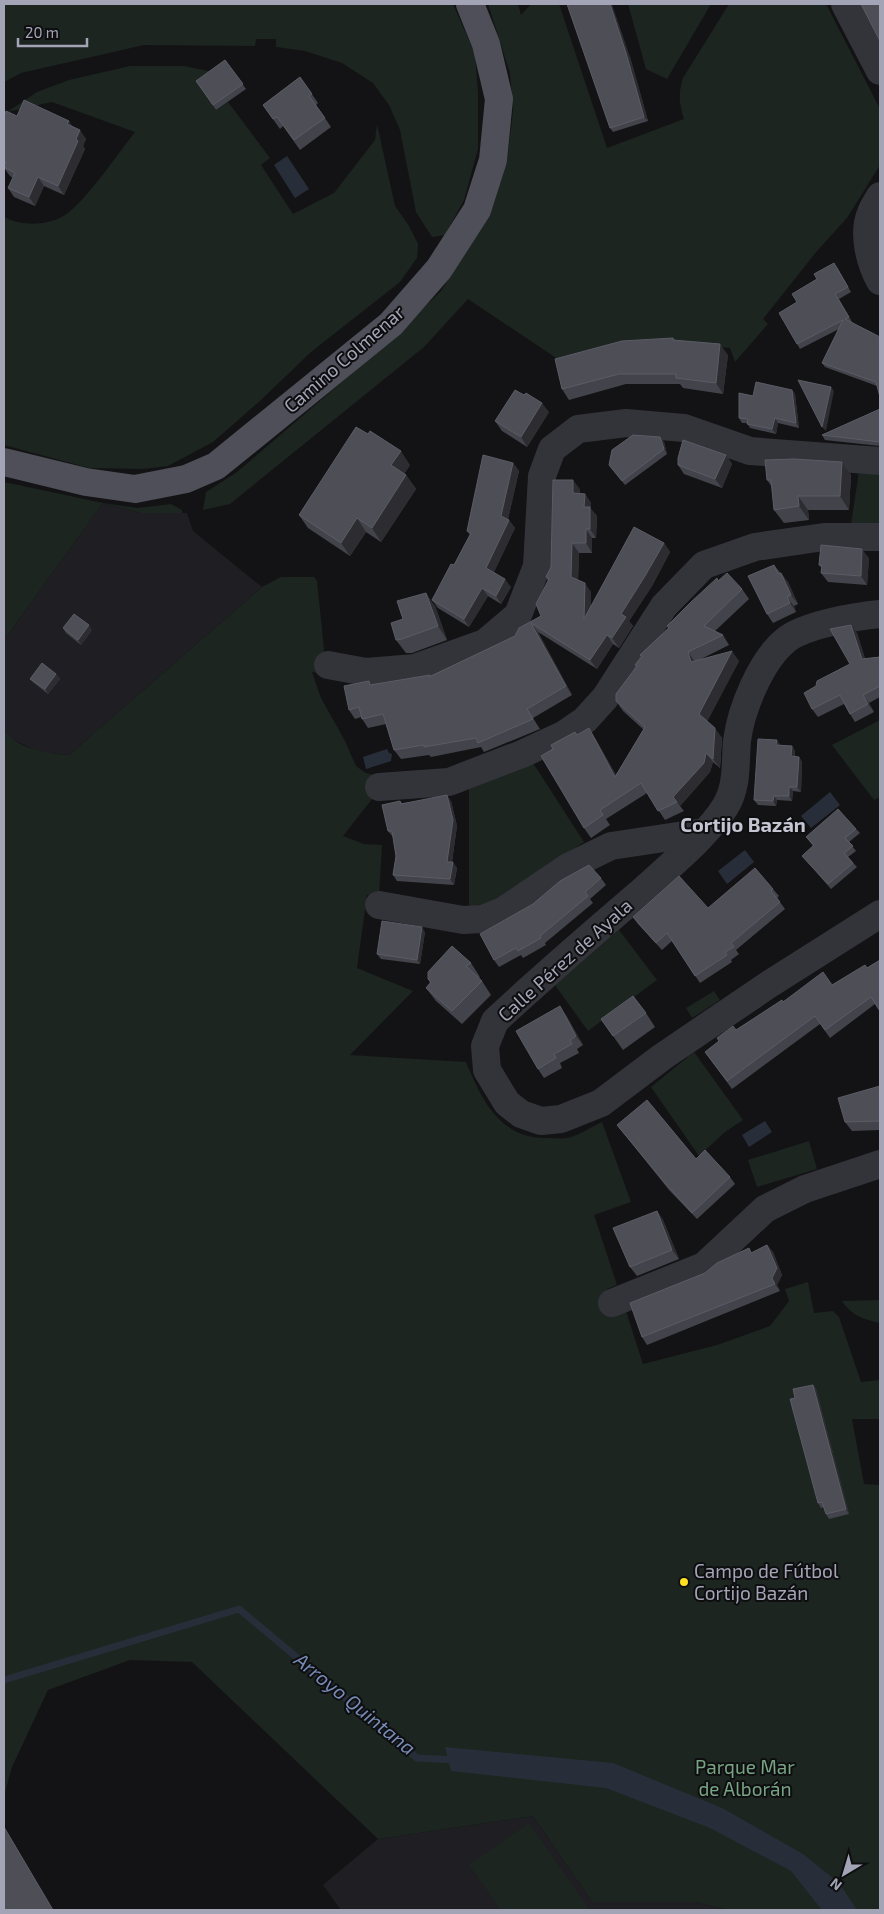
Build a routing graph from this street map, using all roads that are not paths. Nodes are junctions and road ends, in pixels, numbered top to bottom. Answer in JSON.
{"nodes":[{"id":1,"x":470,"y":4,"type":"edge"},
{"id":2,"x":845,"y":4,"type":"edge"},
{"id":3,"x":880,"y":71,"type":"edge"},
{"id":4,"x":880,"y":196,"type":"edge"},
{"id":5,"x":880,"y":281,"type":"edge"},
{"id":6,"x":880,"y":460,"type":"edge"},
{"id":7,"x":4,"y":462,"type":"edge"},
{"id":8,"x":880,"y":538,"type":"edge"},
{"id":9,"x":880,"y":614,"type":"edge"},
{"id":10,"x":328,"y":665,"type":"dead end"},
{"id":11,"x":379,"y":786,"type":"dead end"},
{"id":12,"x":704,"y":832,"type":"junction"},
{"id":13,"x":379,"y":905,"type":"dead end"},
{"id":14,"x":880,"y":914,"type":"edge"},
{"id":15,"x":880,"y":1164,"type":"edge"},
{"id":16,"x":612,"y":1303,"type":"dead end"}],
"edges":[{"from":1,"to":7,"type":"main road","name":"Camino Colmenar"},
{"from":2,"to":3,"type":"street"},
{"from":4,"to":5,"type":"street"},
{"from":6,"to":10,"type":"street"},
{"from":8,"to":11,"type":"street"},
{"from":9,"to":12,"type":"street","name":"Calle Pérez de Ayala"},
{"from":12,"to":13,"type":"street"},
{"from":12,"to":14,"type":"street","name":"Calle Pérez de Ayala"},
{"from":15,"to":16,"type":"street"}]}
